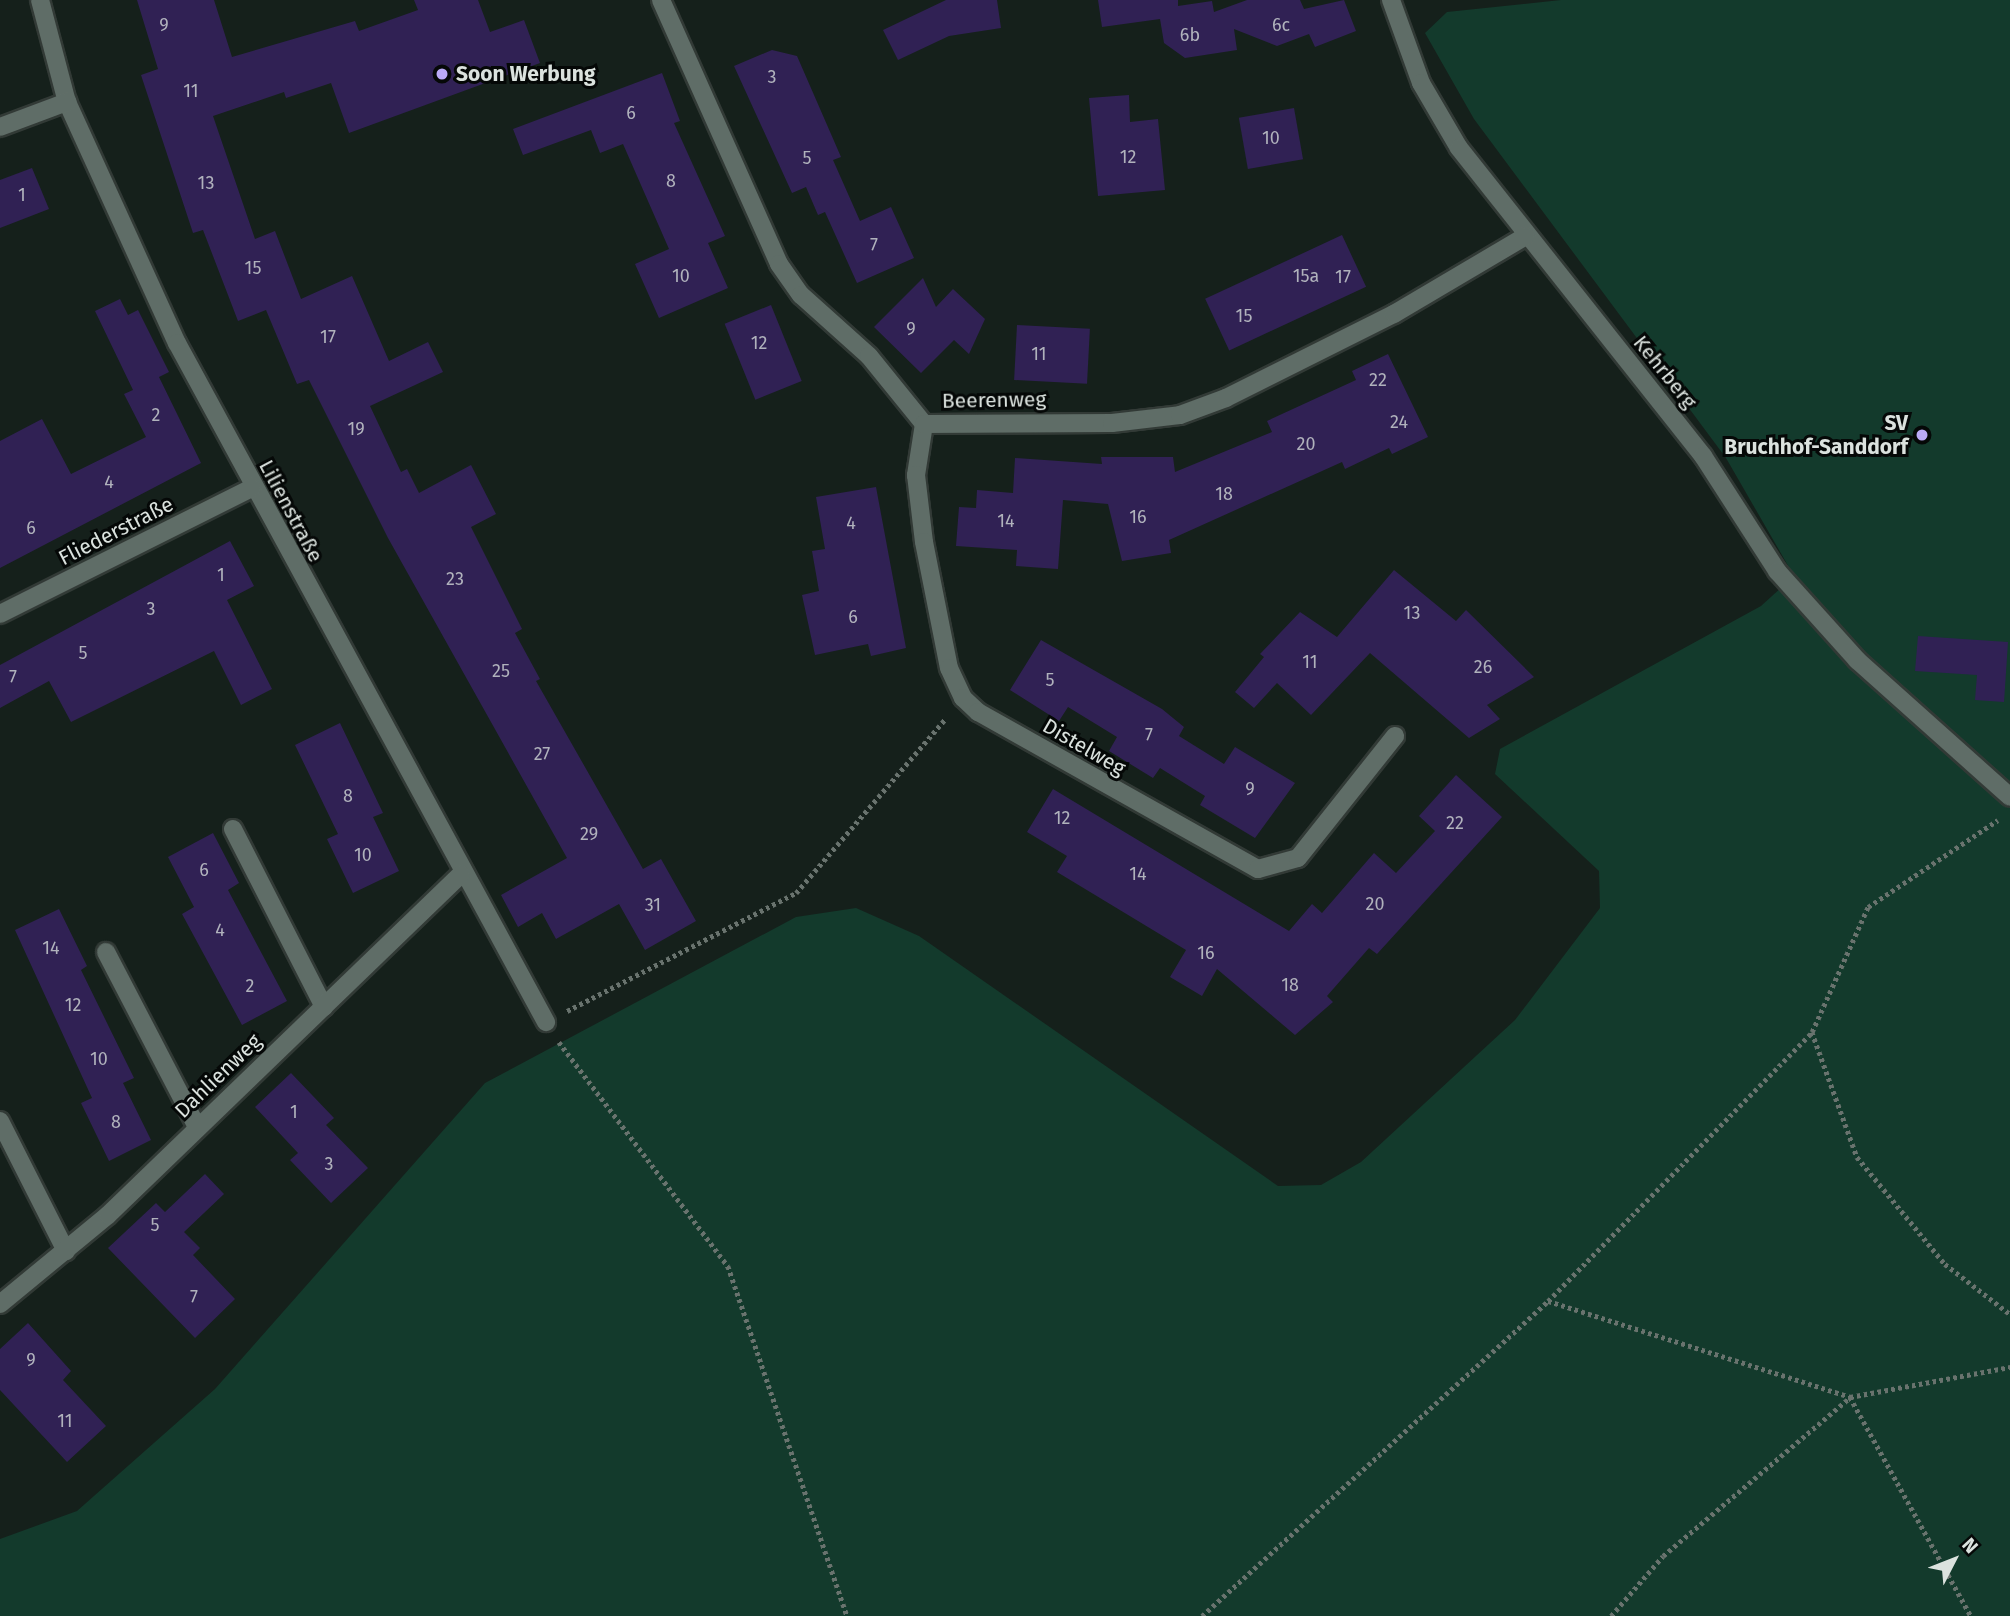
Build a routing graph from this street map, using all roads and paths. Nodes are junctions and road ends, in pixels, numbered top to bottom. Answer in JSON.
{"nodes":[{"id":1,"x":40,"y":0,"type":"edge"},
{"id":2,"x":661,"y":0,"type":"edge"},
{"id":3,"x":1391,"y":0,"type":"edge"},
{"id":4,"x":67,"y":102,"type":"junction"},
{"id":5,"x":0,"y":127,"type":"edge"},
{"id":6,"x":1527,"y":236,"type":"junction"},
{"id":7,"x":924,"y":424,"type":"junction"},
{"id":8,"x":252,"y":488,"type":"junction"},
{"id":9,"x":0,"y":614,"type":"edge"},
{"id":10,"x":963,"y":698,"type":"junction"},
{"id":11,"x":1395,"y":736,"type":"dead end"},
{"id":12,"x":2010,"y":797,"type":"edge"},
{"id":13,"x":2010,"y":812,"type":"edge"},
{"id":14,"x":233,"y":829,"type":"dead end"},
{"id":15,"x":461,"y":874,"type":"junction"},
{"id":16,"x":106,"y":952,"type":"dead end"},
{"id":17,"x":324,"y":1007,"type":"junction"},
{"id":18,"x":546,"y":1022,"type":"junction"},
{"id":19,"x":1812,"y":1032,"type":"junction"},
{"id":20,"x":0,"y":1121,"type":"edge"},
{"id":21,"x":197,"y":1127,"type":"junction"},
{"id":22,"x":66,"y":1251,"type":"junction"},
{"id":23,"x":1548,"y":1301,"type":"junction"},
{"id":24,"x":0,"y":1304,"type":"edge"},
{"id":25,"x":2010,"y":1314,"type":"edge"},
{"id":26,"x":2010,"y":1367,"type":"edge"},
{"id":27,"x":1850,"y":1397,"type":"junction"},
{"id":28,"x":847,"y":1616,"type":"edge"},
{"id":29,"x":1202,"y":1616,"type":"edge"},
{"id":30,"x":1611,"y":1616,"type":"edge"},
{"id":31,"x":1971,"y":1616,"type":"edge"}],
"edges":[{"from":1,"to":4,"type":"street","name":"Lilienstraße"},
{"from":2,"to":7,"type":"street","name":"Beerenweg"},
{"from":3,"to":6,"type":"street","name":"Kehrberg"},
{"from":4,"to":5,"type":"street"},
{"from":4,"to":8,"type":"street","name":"Lilienstraße"},
{"from":6,"to":7,"type":"street","name":"Beerenweg"},
{"from":6,"to":12,"type":"street","name":"Kehrberg"},
{"from":7,"to":10,"type":"street","name":"Distelweg"},
{"from":8,"to":9,"type":"street","name":"Fliederstraße"},
{"from":8,"to":15,"type":"street","name":"Lilienstraße"},
{"from":10,"to":11,"type":"street","name":"Distelweg"},
{"from":10,"to":18,"type":"path"},
{"from":13,"to":19,"type":"path"},
{"from":14,"to":17,"type":"street"},
{"from":15,"to":17,"type":"street","name":"Dahlienweg"},
{"from":15,"to":18,"type":"street","name":"Lilienstraße"},
{"from":16,"to":21,"type":"street"},
{"from":17,"to":21,"type":"street","name":"Dahlienweg"},
{"from":18,"to":28,"type":"path"},
{"from":19,"to":23,"type":"path"},
{"from":19,"to":25,"type":"path"},
{"from":20,"to":22,"type":"street"},
{"from":21,"to":22,"type":"street","name":"Dahlienweg"},
{"from":22,"to":24,"type":"street","name":"Dahlienweg"},
{"from":23,"to":27,"type":"path"},
{"from":23,"to":29,"type":"path"},
{"from":26,"to":27,"type":"path"},
{"from":27,"to":30,"type":"path"},
{"from":27,"to":31,"type":"path"}]}
